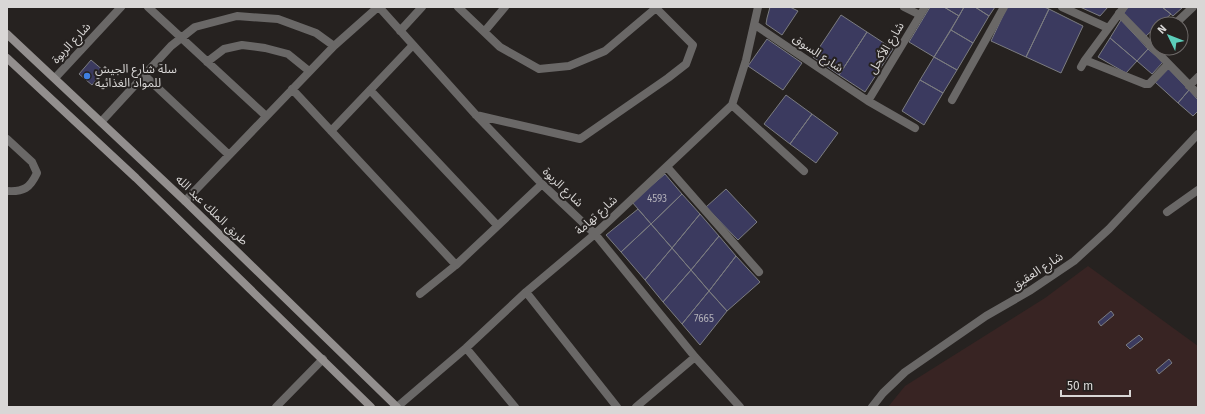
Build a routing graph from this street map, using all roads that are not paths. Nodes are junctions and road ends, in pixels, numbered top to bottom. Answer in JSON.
{"nodes":[{"id":1,"x":120,"y":7,"type":"edge"},
{"id":2,"x":148,"y":7,"type":"edge"},
{"id":3,"x":379,"y":7,"type":"edge"},
{"id":4,"x":422,"y":7,"type":"edge"},
{"id":5,"x":458,"y":7,"type":"edge"},
{"id":6,"x":505,"y":7,"type":"edge"},
{"id":7,"x":758,"y":7,"type":"edge"},
{"id":8,"x":904,"y":7,"type":"edge"},
{"id":9,"x":925,"y":7,"type":"edge"},
{"id":10,"x":1004,"y":7,"type":"edge"},
{"id":11,"x":1062,"y":7,"type":"edge"},
{"id":12,"x":1193,"y":7,"type":"edge"},
{"id":13,"x":655,"y":8,"type":"edge"},
{"id":14,"x":1121,"y":10,"type":"edge"},
{"id":15,"x":920,"y":15,"type":"junction"},
{"id":16,"x":1183,"y":16,"type":"edge"},
{"id":17,"x":755,"y":24,"type":"junction"},
{"id":18,"x":1108,"y":28,"type":"junction"},
{"id":19,"x":400,"y":31,"type":"junction"},
{"id":20,"x":484,"y":32,"type":"junction"},
{"id":21,"x":7,"y":34,"type":"edge"},
{"id":22,"x":181,"y":38,"type":"junction"},
{"id":23,"x":413,"y":45,"type":"junction"},
{"id":24,"x":1149,"y":45,"type":"edge"},
{"id":25,"x":334,"y":46,"type":"junction"},
{"id":26,"x":1160,"y":56,"type":"edge"},
{"id":27,"x":7,"y":58,"type":"edge"},
{"id":28,"x":207,"y":62,"type":"junction"},
{"id":29,"x":1168,"y":64,"type":"junction"},
{"id":30,"x":309,"y":71,"type":"junction"},
{"id":31,"x":144,"y":75,"type":"junction"},
{"id":32,"x":1198,"y":77,"type":"edge"},
{"id":33,"x":55,"y":78,"type":"junction"},
{"id":34,"x":1190,"y":86,"type":"junction"},
{"id":35,"x":292,"y":89,"type":"junction"},
{"id":36,"x":370,"y":90,"type":"junction"},
{"id":37,"x":1198,"y":94,"type":"edge"},
{"id":38,"x":952,"y":100,"type":"dead end"},
{"id":39,"x":868,"y":101,"type":"junction"},
{"id":40,"x":732,"y":106,"type":"junction"},
{"id":41,"x":476,"y":115,"type":"junction"},
{"id":42,"x":266,"y":116,"type":"junction"},
{"id":43,"x":101,"y":122,"type":"junction"},
{"id":44,"x":916,"y":128,"type":"dead end"},
{"id":45,"x":331,"y":131,"type":"junction"},
{"id":46,"x":1198,"y":134,"type":"edge"},
{"id":47,"x":7,"y":139,"type":"edge"},
{"id":48,"x":229,"y":155,"type":"junction"},
{"id":49,"x":667,"y":167,"type":"junction"},
{"id":50,"x":804,"y":171,"type":"dead end"},
{"id":51,"x":542,"y":184,"type":"junction"},
{"id":52,"x":1198,"y":190,"type":"edge"},
{"id":53,"x":7,"y":191,"type":"edge"},
{"id":54,"x":185,"y":201,"type":"junction"},
{"id":55,"x":1168,"y":212,"type":"dead end"},
{"id":56,"x":497,"y":225,"type":"junction"},
{"id":57,"x":594,"y":234,"type":"junction"},
{"id":58,"x":456,"y":265,"type":"junction"},
{"id":59,"x":760,"y":272,"type":"dead end"},
{"id":60,"x":526,"y":292,"type":"junction"},
{"id":61,"x":420,"y":294,"type":"dead end"},
{"id":62,"x":466,"y":348,"type":"junction"},
{"id":63,"x":695,"y":357,"type":"junction"},
{"id":64,"x":323,"y":359,"type":"junction"},
{"id":65,"x":366,"y":405,"type":"edge"},
{"id":66,"x":276,"y":407,"type":"edge"},
{"id":67,"x":397,"y":407,"type":"edge"},
{"id":68,"x":515,"y":407,"type":"edge"},
{"id":69,"x":617,"y":407,"type":"edge"},
{"id":70,"x":636,"y":407,"type":"edge"},
{"id":71,"x":740,"y":407,"type":"edge"},
{"id":72,"x":872,"y":407,"type":"edge"}],
"edges":[{"from":1,"to":33,"type":"street","name":"شارع الربوة"},
{"from":2,"to":22,"type":"street"},
{"from":3,"to":19,"type":"street","name":"شارع الربوة"},
{"from":3,"to":25,"type":"street"},
{"from":4,"to":19,"type":"street"},
{"from":5,"to":20,"type":"street"},
{"from":6,"to":20,"type":"street"},
{"from":7,"to":17,"type":"street"},
{"from":8,"to":15,"type":"street"},
{"from":9,"to":15,"type":"street","name":"شارع الأكحل"},
{"from":10,"to":38,"type":"street"},
{"from":11,"to":18,"type":"street"},
{"from":12,"to":16,"type":"street"},
{"from":13,"to":20,"type":"street"},
{"from":13,"to":41,"type":"street"},
{"from":14,"to":18,"type":"street"},
{"from":14,"to":24,"type":"street"},
{"from":15,"to":39,"type":"street","name":"شارع الأكحل"},
{"from":17,"to":39,"type":"street","name":"شارع السوق"},
{"from":17,"to":40,"type":"street"},
{"from":18,"to":29,"type":"street"},
{"from":19,"to":23,"type":"street","name":"شارع الربوة"},
{"from":21,"to":33,"type":"main road","name":"طريق الملك عبد الله"},
{"from":22,"to":25,"type":"street"},
{"from":22,"to":28,"type":"street"},
{"from":22,"to":31,"type":"street"},
{"from":23,"to":36,"type":"street"},
{"from":23,"to":41,"type":"street","name":"شارع الربوة"},
{"from":25,"to":30,"type":"street"},
{"from":26,"to":29,"type":"street"},
{"from":27,"to":64,"type":"main road"},
{"from":28,"to":30,"type":"street"},
{"from":28,"to":42,"type":"street"},
{"from":29,"to":34,"type":"street"},
{"from":30,"to":35,"type":"street"},
{"from":31,"to":43,"type":"street"},
{"from":31,"to":48,"type":"street"},
{"from":32,"to":34,"type":"street"},
{"from":33,"to":43,"type":"main road","name":"طريق الملك عبد الله"},
{"from":34,"to":37,"type":"street"},
{"from":35,"to":42,"type":"street"},
{"from":35,"to":45,"type":"street"},
{"from":36,"to":45,"type":"street"},
{"from":36,"to":56,"type":"street"},
{"from":39,"to":44,"type":"street","name":"شارع السوق"},
{"from":40,"to":49,"type":"street","name":"شارع تهامة"},
{"from":40,"to":50,"type":"street"},
{"from":41,"to":51,"type":"street","name":"شارع الربوة"},
{"from":42,"to":48,"type":"street"},
{"from":43,"to":54,"type":"main road","name":"طريق الملك عبد الله"},
{"from":45,"to":58,"type":"street"},
{"from":46,"to":72,"type":"street","name":"شارع العقيق"},
{"from":47,"to":53,"type":"street"},
{"from":48,"to":54,"type":"street"},
{"from":49,"to":57,"type":"street","name":"شارع تهامة"},
{"from":49,"to":59,"type":"street"},
{"from":51,"to":56,"type":"street"},
{"from":51,"to":57,"type":"street","name":"شارع الربوة"},
{"from":52,"to":55,"type":"street"},
{"from":54,"to":67,"type":"main road","name":"طريق الملك عبد الله"},
{"from":56,"to":58,"type":"street"},
{"from":57,"to":60,"type":"street","name":"شارع تهامة"},
{"from":57,"to":63,"type":"street","name":"شارع الربوة"},
{"from":58,"to":61,"type":"street"},
{"from":60,"to":62,"type":"street","name":"شارع تهامة"},
{"from":60,"to":69,"type":"street"},
{"from":62,"to":67,"type":"street","name":"شارع تهامة"},
{"from":62,"to":68,"type":"street"},
{"from":63,"to":70,"type":"street"},
{"from":63,"to":71,"type":"street","name":"شارع الربوة"},
{"from":64,"to":65,"type":"main road"},
{"from":64,"to":66,"type":"street"}]}
